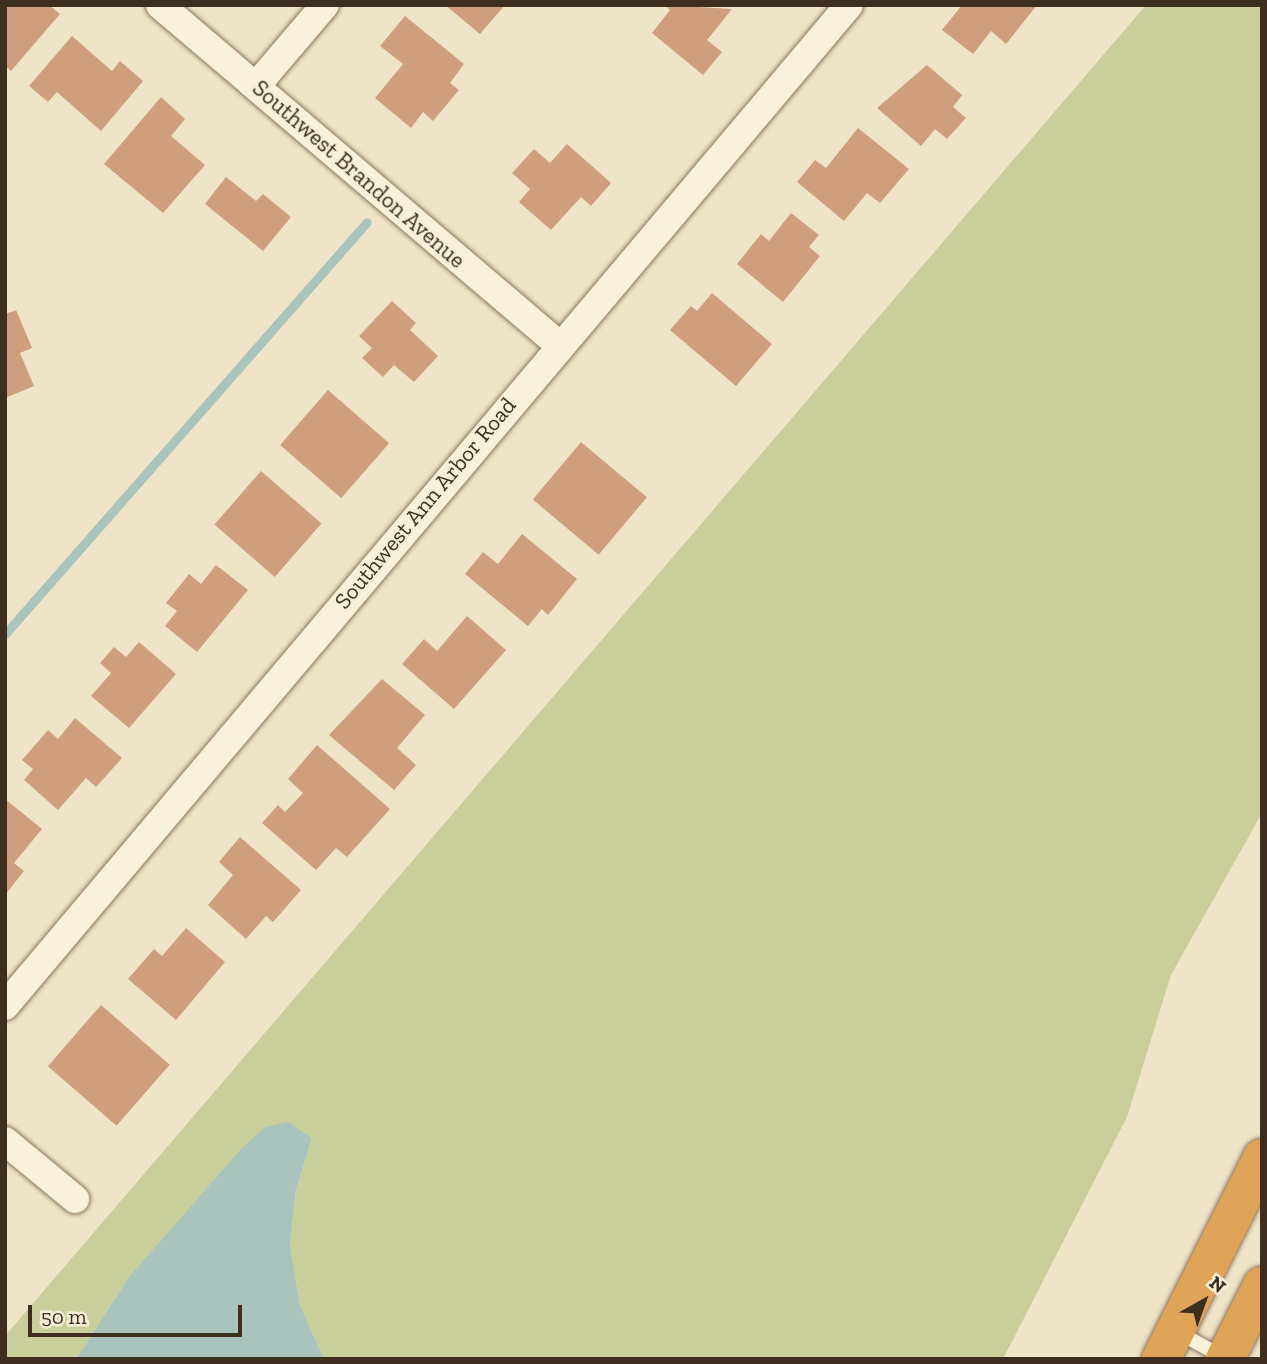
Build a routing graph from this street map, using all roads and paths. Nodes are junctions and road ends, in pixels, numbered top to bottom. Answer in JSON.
{"nodes":[{"id":1,"x":160,"y":5,"type":"edge"},
{"id":2,"x":325,"y":5,"type":"edge"},
{"id":3,"x":849,"y":5,"type":"edge"},
{"id":4,"x":256,"y":86,"type":"junction"},
{"id":5,"x":558,"y":344,"type":"junction"},
{"id":6,"x":5,"y":1006,"type":"edge"},
{"id":7,"x":5,"y":1141,"type":"edge"},
{"id":8,"x":1262,"y":1158,"type":"edge"},
{"id":9,"x":75,"y":1199,"type":"dead end"},
{"id":10,"x":1262,"y":1286,"type":"edge"},
{"id":11,"x":1168,"y":1345,"type":"edge"},
{"id":12,"x":1225,"y":1359,"type":"edge"}],
"edges":[{"from":1,"to":4,"type":"street","name":"Southwest Brandon Avenue"},
{"from":2,"to":4,"type":"street"},
{"from":3,"to":5,"type":"street","name":"Southwest Ann Arbor Road"},
{"from":4,"to":5,"type":"street","name":"Southwest Brandon Avenue"},
{"from":5,"to":6,"type":"street","name":"Southwest Ann Arbor Road"},
{"from":7,"to":9,"type":"street"},
{"from":8,"to":11,"type":"highway"},
{"from":10,"to":12,"type":"highway"},
{"from":11,"to":12,"type":"lane"}]}
